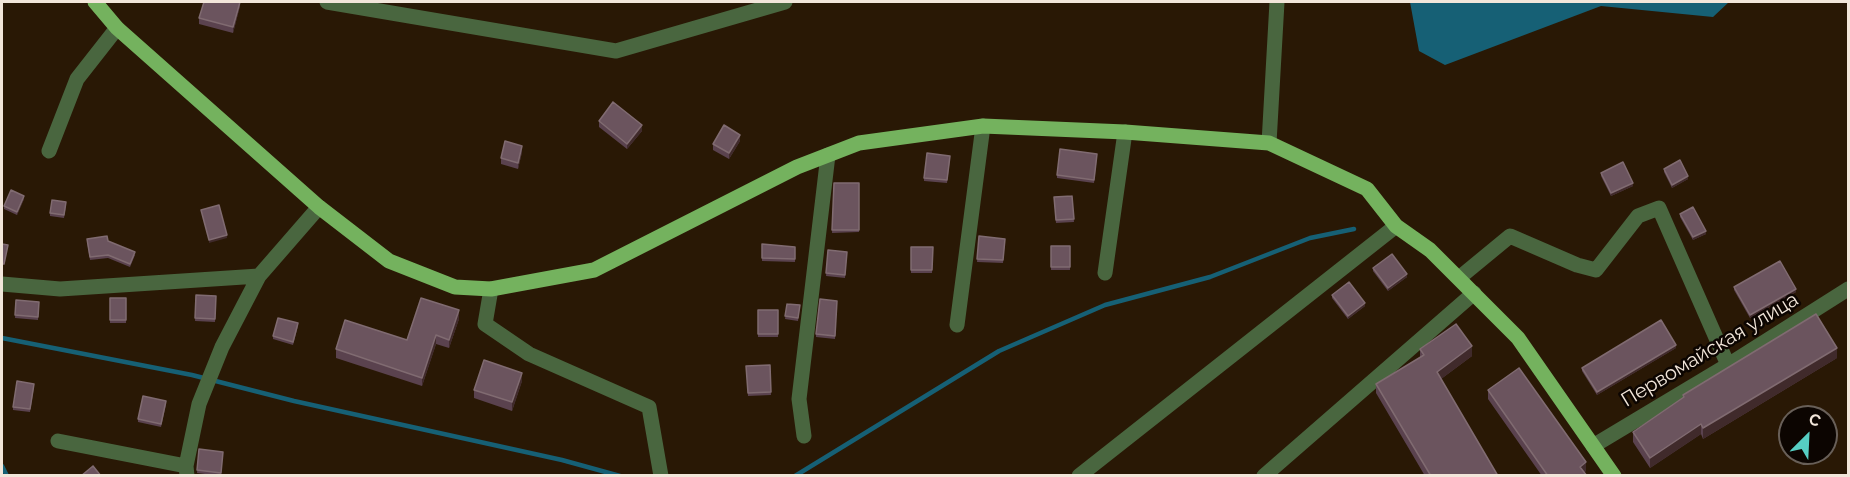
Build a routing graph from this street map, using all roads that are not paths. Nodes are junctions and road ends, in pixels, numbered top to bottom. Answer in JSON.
{"nodes":[{"id":1,"x":95,"y":2,"type":"edge"},
{"id":2,"x":327,"y":2,"type":"edge"},
{"id":3,"x":785,"y":2,"type":"edge"},
{"id":4,"x":1277,"y":2,"type":"edge"},
{"id":5,"x":117,"y":28,"type":"junction"},
{"id":6,"x":983,"y":126,"type":"junction"},
{"id":7,"x":1125,"y":132,"type":"junction"},
{"id":8,"x":1269,"y":143,"type":"junction"},
{"id":9,"x":49,"y":152,"type":"dead end"},
{"id":10,"x":828,"y":155,"type":"junction"},
{"id":11,"x":319,"y":207,"type":"junction"},
{"id":12,"x":1396,"y":226,"type":"junction"},
{"id":13,"x":1105,"y":273,"type":"dead end"},
{"id":14,"x":259,"y":276,"type":"junction"},
{"id":15,"x":1459,"y":278,"type":"junction"},
{"id":16,"x":2,"y":284,"type":"edge"},
{"id":17,"x":491,"y":289,"type":"junction"},
{"id":18,"x":1848,"y":289,"type":"edge"},
{"id":19,"x":1474,"y":293,"type":"junction"},
{"id":20,"x":957,"y":326,"type":"dead end"},
{"id":21,"x":1728,"y":365,"type":"junction"},
{"id":22,"x":804,"y":436,"type":"dead end"},
{"id":23,"x":58,"y":441,"type":"dead end"},
{"id":24,"x":1593,"y":446,"type":"junction"},
{"id":25,"x":187,"y":471,"type":"edge"},
{"id":26,"x":661,"y":475,"type":"edge"},
{"id":27,"x":1079,"y":476,"type":"edge"},
{"id":28,"x":1264,"y":476,"type":"edge"},
{"id":29,"x":1614,"y":476,"type":"edge"}],
"edges":[{"from":1,"to":5,"type":"main road"},
{"from":2,"to":3,"type":"street"},
{"from":4,"to":8,"type":"street"},
{"from":5,"to":9,"type":"street"},
{"from":5,"to":11,"type":"main road"},
{"from":6,"to":7,"type":"main road"},
{"from":6,"to":10,"type":"main road"},
{"from":6,"to":20,"type":"street"},
{"from":7,"to":8,"type":"main road"},
{"from":7,"to":13,"type":"street"},
{"from":8,"to":12,"type":"main road"},
{"from":10,"to":17,"type":"main road"},
{"from":10,"to":22,"type":"street"},
{"from":11,"to":14,"type":"street"},
{"from":11,"to":17,"type":"main road"},
{"from":12,"to":15,"type":"main road"},
{"from":12,"to":27,"type":"street"},
{"from":14,"to":16,"type":"street"},
{"from":14,"to":25,"type":"street"},
{"from":15,"to":19,"type":"main road"},
{"from":15,"to":21,"type":"street"},
{"from":17,"to":26,"type":"street"},
{"from":18,"to":21,"type":"street","name":"Первомайская улица"},
{"from":19,"to":24,"type":"main road"},
{"from":19,"to":28,"type":"street"},
{"from":21,"to":24,"type":"street","name":"Первомайская улица"},
{"from":23,"to":25,"type":"street"},
{"from":24,"to":29,"type":"main road"}]}
